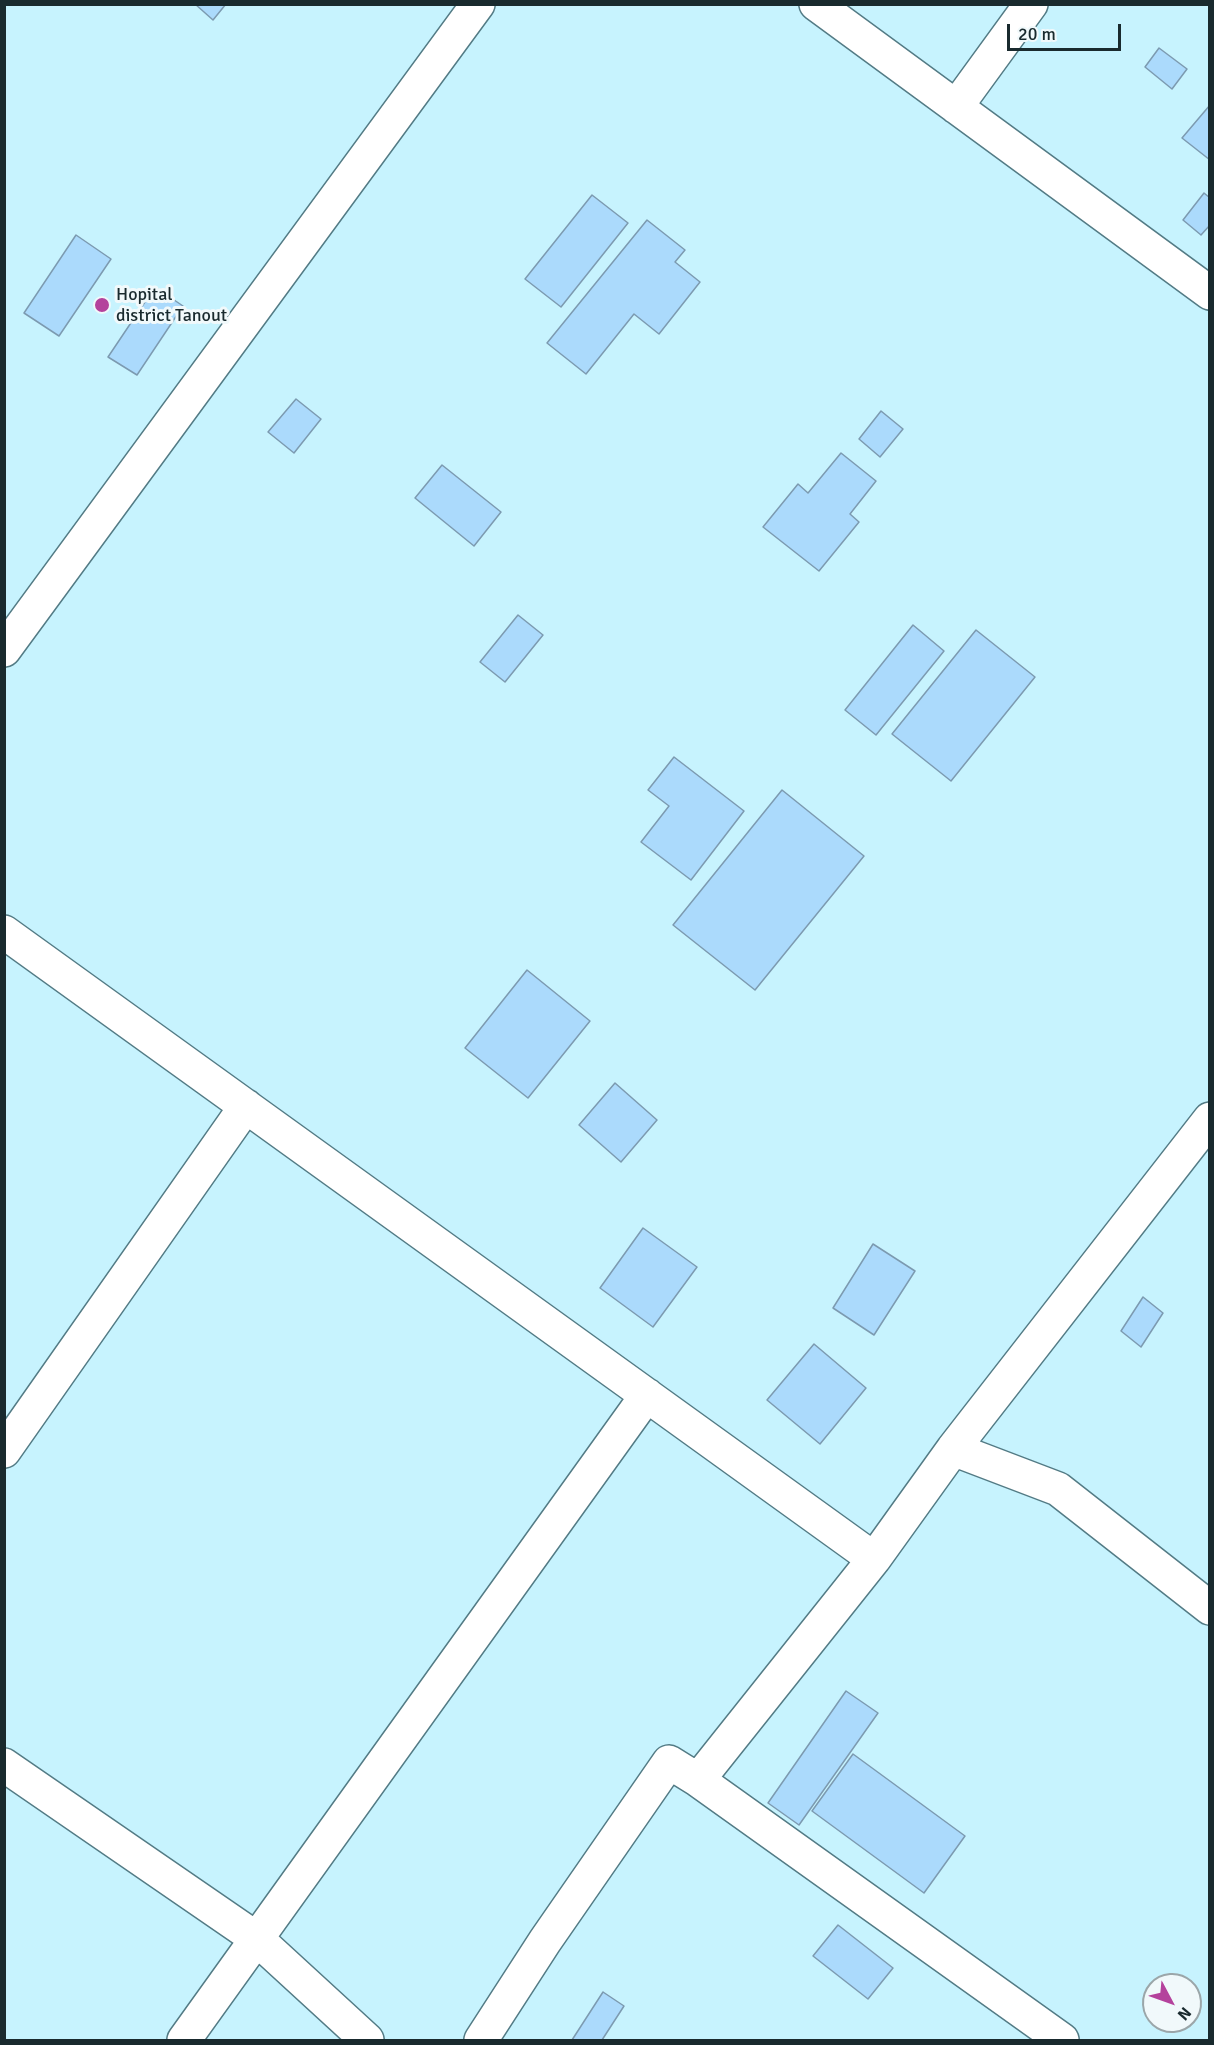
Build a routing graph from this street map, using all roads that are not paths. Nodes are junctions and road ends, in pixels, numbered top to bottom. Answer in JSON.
{"nodes":[{"id":1,"x":478,"y":4,"type":"edge"},
{"id":2,"x":816,"y":4,"type":"edge"},
{"id":3,"x":1031,"y":4,"type":"edge"},
{"id":4,"x":956,"y":107,"type":"junction"},
{"id":5,"x":1209,"y":293,"type":"edge"},
{"id":6,"x":4,"y":650,"type":"edge"},
{"id":7,"x":4,"y":932,"type":"edge"},
{"id":8,"x":246,"y":1106,"type":"junction"},
{"id":9,"x":1209,"y":1119,"type":"edge"},
{"id":10,"x":647,"y":1395,"type":"junction"},
{"id":11,"x":952,"y":1449,"type":"junction"},
{"id":12,"x":4,"y":1451,"type":"edge"},
{"id":13,"x":874,"y":1559,"type":"junction"},
{"id":14,"x":1209,"y":1608,"type":"edge"},
{"id":15,"x":4,"y":1765,"type":"edge"},
{"id":16,"x":698,"y":1780,"type":"junction"},
{"id":17,"x":257,"y":1939,"type":"junction"},
{"id":18,"x":184,"y":2040,"type":"edge"},
{"id":19,"x":367,"y":2040,"type":"edge"},
{"id":20,"x":481,"y":2040,"type":"edge"},
{"id":21,"x":1062,"y":2040,"type":"edge"}],
"edges":[{"from":1,"to":6,"type":"street"},
{"from":2,"to":4,"type":"street"},
{"from":3,"to":4,"type":"street"},
{"from":4,"to":5,"type":"street"},
{"from":7,"to":8,"type":"street"},
{"from":8,"to":10,"type":"street"},
{"from":8,"to":12,"type":"street"},
{"from":9,"to":11,"type":"street"},
{"from":10,"to":13,"type":"street"},
{"from":10,"to":17,"type":"street"},
{"from":11,"to":13,"type":"street"},
{"from":11,"to":14,"type":"street"},
{"from":13,"to":16,"type":"street"},
{"from":15,"to":17,"type":"street"},
{"from":16,"to":20,"type":"street"},
{"from":16,"to":21,"type":"street"},
{"from":17,"to":18,"type":"street"},
{"from":17,"to":19,"type":"street"}]}
